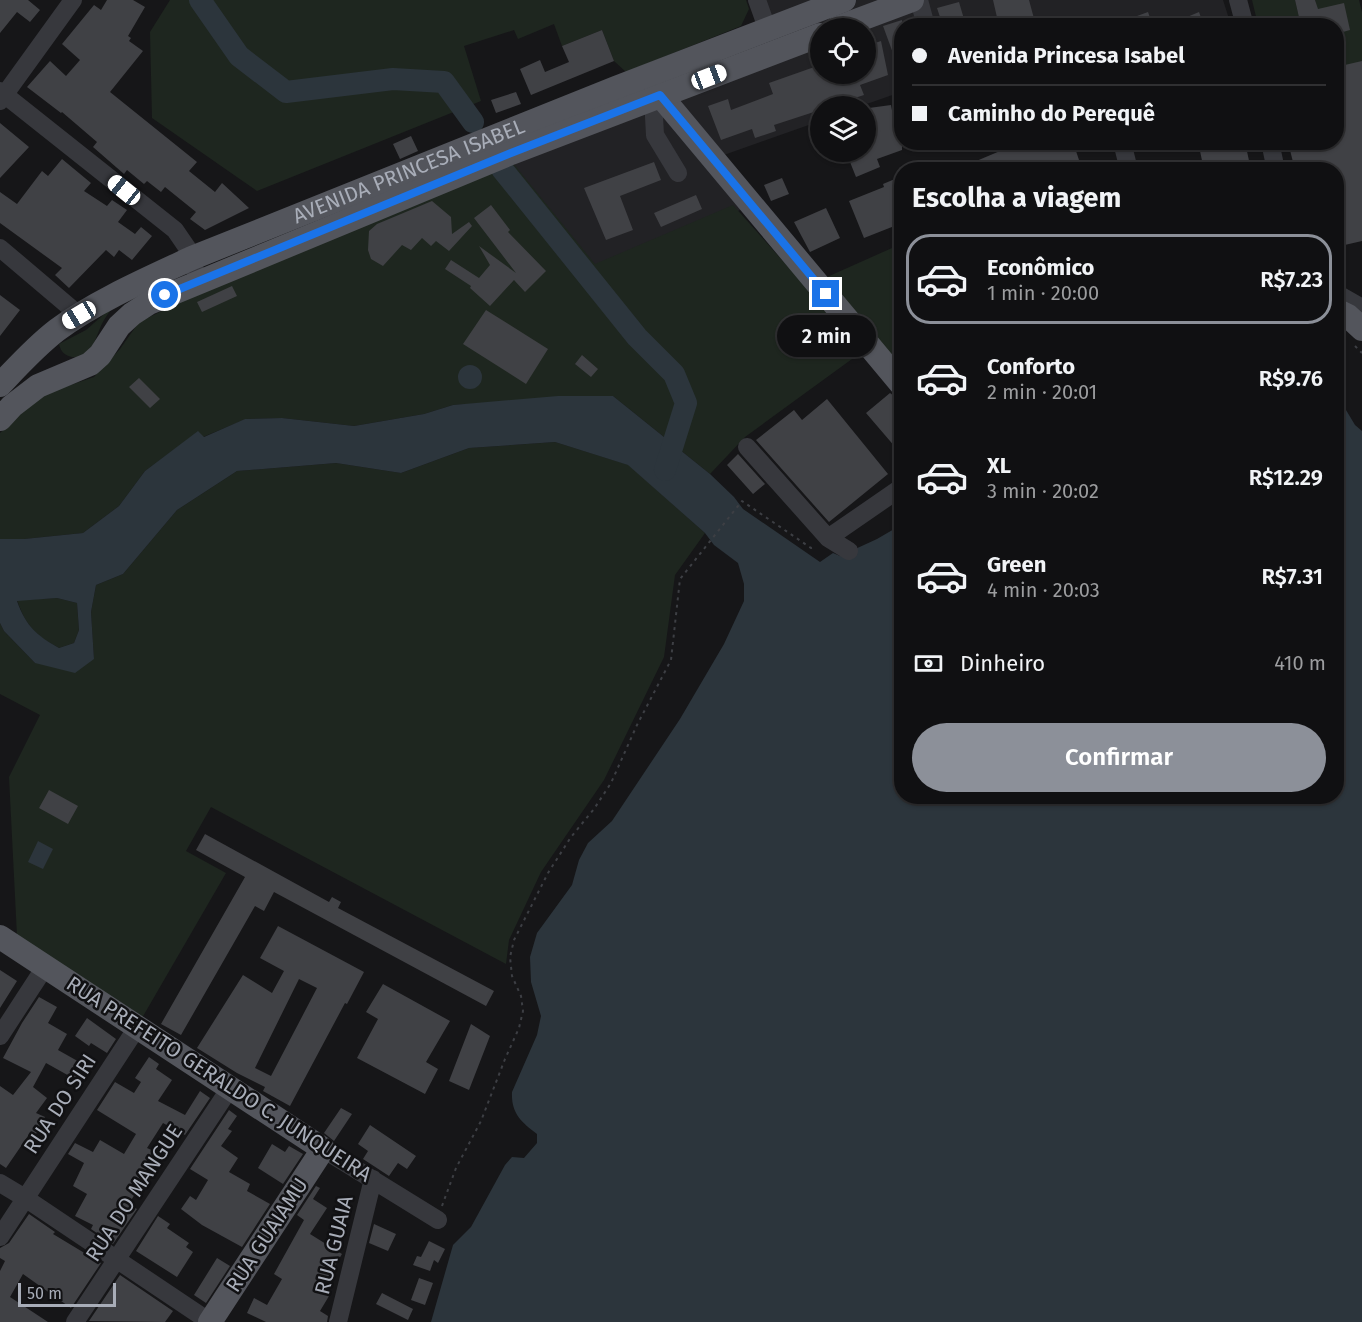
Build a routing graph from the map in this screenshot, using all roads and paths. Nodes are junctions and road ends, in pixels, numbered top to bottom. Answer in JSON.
{"nodes":[{"id":1,"x":74,"y":0,"type":"edge"},
{"id":2,"x":757,"y":0,"type":"edge"},
{"id":3,"x":844,"y":0,"type":"edge"},
{"id":4,"x":912,"y":0,"type":"edge"},
{"id":5,"x":919,"y":0,"type":"edge"},
{"id":6,"x":1238,"y":0,"type":"edge"},
{"id":7,"x":864,"y":18,"type":"edge"},
{"id":8,"x":925,"y":18,"type":"edge"},
{"id":9,"x":1243,"y":18,"type":"edge"},
{"id":10,"x":767,"y":28,"type":"junction"},
{"id":11,"x":810,"y":39,"type":"edge"},
{"id":12,"x":2,"y":96,"type":"edge"},
{"id":13,"x":657,"y":97,"type":"junction"},
{"id":14,"x":678,"y":173,"type":"dead end"},
{"id":15,"x":0,"y":248,"type":"edge"},
{"id":16,"x":195,"y":269,"type":"junction"},
{"id":17,"x":1344,"y":298,"type":"edge"},
{"id":18,"x":1362,"y":308,"type":"edge"},
{"id":19,"x":1344,"y":314,"type":"edge"},
{"id":20,"x":79,"y":315,"type":"junction"},
{"id":21,"x":1362,"y":329,"type":"edge"},
{"id":22,"x":55,"y":332,"type":"junction"},
{"id":23,"x":77,"y":368,"type":"junction"},
{"id":24,"x":894,"y":376,"type":"edge"},
{"id":25,"x":0,"y":385,"type":"edge"},
{"id":26,"x":0,"y":419,"type":"edge"},
{"id":27,"x":747,"y":447,"type":"dead end"},
{"id":28,"x":894,"y":493,"type":"edge"},
{"id":29,"x":830,"y":539,"type":"junction"},
{"id":30,"x":849,"y":551,"type":"dead end"},
{"id":31,"x":0,"y":937,"type":"edge"},
{"id":32,"x":45,"y":967,"type":"junction"},
{"id":33,"x":138,"y":1026,"type":"junction"},
{"id":34,"x":0,"y":1036,"type":"edge"},
{"id":35,"x":230,"y":1088,"type":"junction"},
{"id":36,"x":323,"y":1149,"type":"junction"},
{"id":37,"x":373,"y":1179,"type":"junction"},
{"id":38,"x":0,"y":1183,"type":"edge"},
{"id":39,"x":25,"y":1198,"type":"junction"},
{"id":40,"x":438,"y":1220,"type":"joint"},
{"id":41,"x":0,"y":1237,"type":"edge"},
{"id":42,"x":117,"y":1261,"type":"junction"},
{"id":43,"x":75,"y":1322,"type":"edge"},
{"id":44,"x":210,"y":1322,"type":"edge"},
{"id":45,"x":338,"y":1322,"type":"edge"}],
"edges":[{"from":1,"to":12,"type":"street"},
{"from":2,"to":10,"type":"street"},
{"from":3,"to":10,"type":"main road","name":"AVENIDA PRINCESA ISABEL"},
{"from":4,"to":7,"type":"main road"},
{"from":5,"to":8,"type":"street"},
{"from":6,"to":9,"type":"street"},
{"from":10,"to":16,"type":"main road","name":"AVENIDA PRINCESA ISABEL"},
{"from":11,"to":13,"type":"main road","name":"AVENIDA PRINCESA ISABEL"},
{"from":12,"to":16,"type":"street"},
{"from":13,"to":14,"type":"street"},
{"from":13,"to":16,"type":"main road","name":"AVENIDA PRINCESA ISABEL"},
{"from":13,"to":24,"type":"main road"},
{"from":15,"to":20,"type":"street"},
{"from":16,"to":20,"type":"main road","name":"AVENIDA PRINCESA ISABEL"},
{"from":16,"to":23,"type":"main road","name":"AVENIDA PRINCESA ISABEL"},
{"from":17,"to":18,"type":"street"},
{"from":19,"to":21,"type":"main road"},
{"from":20,"to":22,"type":"main road","name":"AVENIDA PRINCESA ISABEL"},
{"from":22,"to":23,"type":"main road"},
{"from":22,"to":25,"type":"main road","name":"AVENIDA PRINCESA ISABEL"},
{"from":23,"to":26,"type":"main road","name":"AVENIDA PRINCESA ISABEL"},
{"from":27,"to":29,"type":"street"},
{"from":28,"to":29,"type":"street"},
{"from":29,"to":30,"type":"street"},
{"from":29,"to":40,"type":"path"},
{"from":31,"to":32,"type":"main road","name":"RUA PREFEITO GERALDO C. JUNQUEIRA"},
{"from":32,"to":33,"type":"main road","name":"RUA PREFEITO GERALDO C. JUNQUEIRA"},
{"from":32,"to":34,"type":"street"},
{"from":33,"to":35,"type":"main road","name":"RUA PREFEITO GERALDO C. JUNQUEIRA"},
{"from":33,"to":39,"type":"street","name":"RUA DO SIRI"},
{"from":35,"to":36,"type":"main road","name":"RUA PREFEITO GERALDO C. JUNQUEIRA"},
{"from":35,"to":42,"type":"street","name":"RUA DO MANGUE"},
{"from":36,"to":37,"type":"street","name":"RUA PREFEITO GERALDO C. JUNQUEIRA"},
{"from":36,"to":44,"type":"main road","name":"RUA GUAIAMU"},
{"from":37,"to":40,"type":"street","name":"RUA PREFEITO GERALDO C. JUNQUEIRA"},
{"from":37,"to":45,"type":"street","name":"RUA GUAIA"},
{"from":38,"to":39,"type":"street"},
{"from":39,"to":41,"type":"street","name":"RUA DO SIRI"},
{"from":39,"to":42,"type":"street"},
{"from":42,"to":43,"type":"street","name":"RUA DO MANGUE"},
{"from":42,"to":44,"type":"street"}]}
